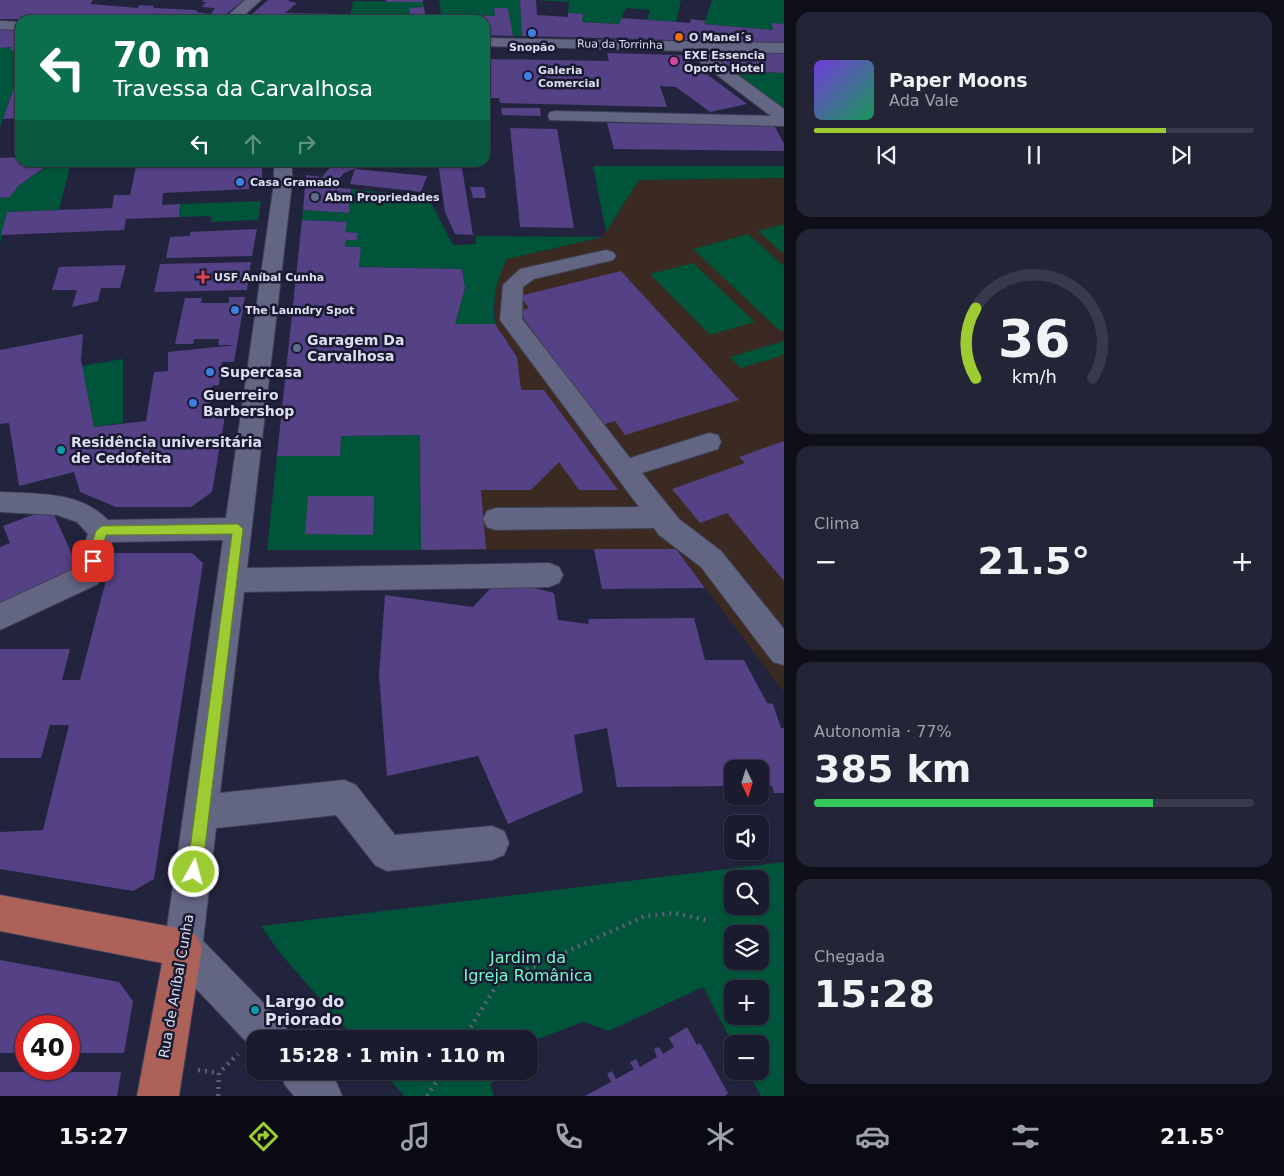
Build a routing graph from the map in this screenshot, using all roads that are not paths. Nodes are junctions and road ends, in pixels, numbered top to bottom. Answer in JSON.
{"nodes":[{"id":1,"x":254,"y":0,"type":"edge"},
{"id":2,"x":236,"y":15,"type":"edge"},
{"id":3,"x":0,"y":25,"type":"edge"},
{"id":4,"x":15,"y":26,"type":"edge"},
{"id":5,"x":490,"y":42,"type":"edge"},
{"id":6,"x":686,"y":45,"type":"junction"},
{"id":7,"x":784,"y":48,"type":"edge"},
{"id":8,"x":556,"y":116,"type":"dead end"},
{"id":9,"x":784,"y":117,"type":"edge"},
{"id":10,"x":784,"y":121,"type":"edge"},
{"id":11,"x":283,"y":167,"type":"edge"},
{"id":12,"x":606,"y":256,"type":"dead end"},
{"id":13,"x":709,"y":442,"type":"dead end"},
{"id":14,"x":625,"y":469,"type":"junction"},
{"id":15,"x":0,"y":502,"type":"edge"},
{"id":16,"x":661,"y":517,"type":"junction"},
{"id":17,"x":496,"y":519,"type":"dead end"},
{"id":18,"x":238,"y":529,"type":"junction"},
{"id":19,"x":102,"y":531,"type":"junction"},
{"id":20,"x":548,"y":575,"type":"dead end"},
{"id":21,"x":231,"y":580,"type":"junction"},
{"id":22,"x":0,"y":617,"type":"edge"},
{"id":23,"x":784,"y":652,"type":"edge"},
{"id":24,"x":202,"y":812,"type":"junction"},
{"id":25,"x":492,"y":843,"type":"dead end"},
{"id":26,"x":0,"y":913,"type":"edge"},
{"id":27,"x":183,"y":948,"type":"junction"},
{"id":28,"x":263,"y":1030,"type":"edge"},
{"id":29,"x":308,"y":1080,"type":"edge"},
{"id":30,"x":158,"y":1096,"type":"edge"},
{"id":31,"x":321,"y":1096,"type":"edge"}],
"edges":[{"from":1,"to":2,"type":"street"},
{"from":3,"to":4,"type":"street"},
{"from":5,"to":6,"type":"street","name":"Rua da Torrinha"},
{"from":6,"to":7,"type":"street","name":"Rua da Torrinha"},
{"from":6,"to":9,"type":"street"},
{"from":8,"to":10,"type":"street"},
{"from":11,"to":18,"type":"street","name":"Rua de Aníbal Cunha"},
{"from":12,"to":14,"type":"street"},
{"from":13,"to":14,"type":"street"},
{"from":14,"to":16,"type":"street"},
{"from":15,"to":19,"type":"street"},
{"from":16,"to":17,"type":"street"},
{"from":16,"to":23,"type":"street"},
{"from":18,"to":19,"type":"street"},
{"from":18,"to":21,"type":"street","name":"Rua de Aníbal Cunha"},
{"from":19,"to":22,"type":"street"},
{"from":20,"to":21,"type":"street"},
{"from":21,"to":24,"type":"street","name":"Rua de Aníbal Cunha"},
{"from":24,"to":25,"type":"street"},
{"from":24,"to":27,"type":"street","name":"Rua de Aníbal Cunha"},
{"from":26,"to":27,"type":"main road"},
{"from":27,"to":28,"type":"street"},
{"from":27,"to":30,"type":"main road","name":"Rua de Aníbal Cunha"},
{"from":29,"to":31,"type":"street"}]}
